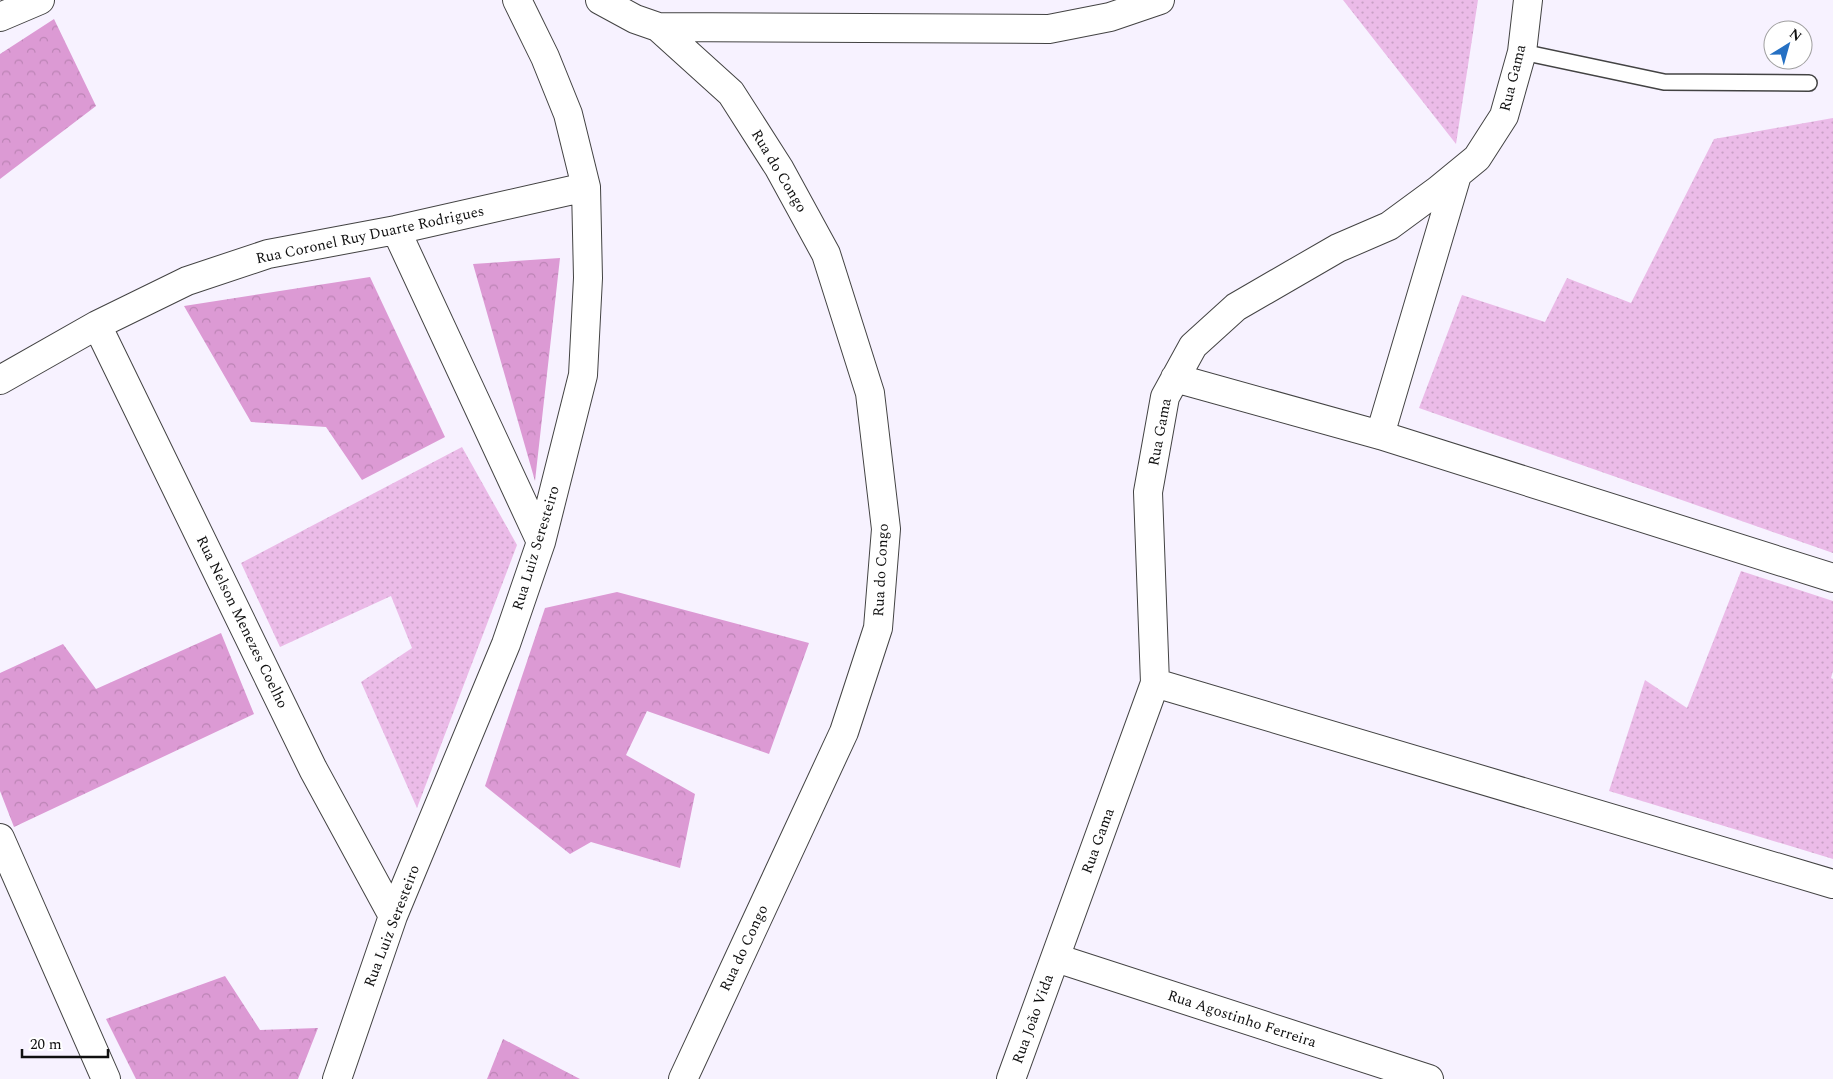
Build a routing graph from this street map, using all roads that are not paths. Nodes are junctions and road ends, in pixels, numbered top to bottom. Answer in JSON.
{"nodes":[{"id":1,"x":40,"y":0,"type":"edge"},
{"id":2,"x":518,"y":0,"type":"edge"},
{"id":3,"x":600,"y":0,"type":"edge"},
{"id":4,"x":1160,"y":0,"type":"edge"},
{"id":5,"x":1528,"y":0,"type":"edge"},
{"id":6,"x":0,"y":17,"type":"edge"},
{"id":7,"x":658,"y":27,"type":"junction"},
{"id":8,"x":1522,"y":52,"type":"junction"},
{"id":9,"x":1809,"y":83,"type":"dead end"},
{"id":10,"x":1457,"y":175,"type":"junction"},
{"id":11,"x":586,"y":187,"type":"junction"},
{"id":12,"x":396,"y":230,"type":"junction"},
{"id":13,"x":97,"y":325,"type":"junction"},
{"id":14,"x":1176,"y":378,"type":"junction"},
{"id":15,"x":0,"y":380,"type":"edge"},
{"id":16,"x":1380,"y":435,"type":"junction"},
{"id":17,"x":541,"y":542,"type":"junction"},
{"id":18,"x":1833,"y":578,"type":"edge"},
{"id":19,"x":1155,"y":683,"type":"junction"},
{"id":20,"x":0,"y":838,"type":"edge"},
{"id":21,"x":1833,"y":884,"type":"edge"},
{"id":22,"x":393,"y":916,"type":"junction"},
{"id":23,"x":1056,"y":958,"type":"junction"},
{"id":24,"x":106,"y":1079,"type":"edge"},
{"id":25,"x":337,"y":1079,"type":"edge"},
{"id":26,"x":683,"y":1079,"type":"edge"},
{"id":27,"x":1011,"y":1079,"type":"edge"},
{"id":28,"x":1428,"y":1079,"type":"edge"}],
"edges":[{"from":1,"to":6,"type":"street"},
{"from":2,"to":11,"type":"street","name":"Rua Luiz Seresteiro"},
{"from":3,"to":7,"type":"street"},
{"from":4,"to":7,"type":"street"},
{"from":5,"to":8,"type":"street","name":"Rua Gama"},
{"from":7,"to":26,"type":"street","name":"Rua do Congo"},
{"from":8,"to":9,"type":"lane"},
{"from":8,"to":10,"type":"street","name":"Rua Gama"},
{"from":10,"to":14,"type":"street","name":"Rua Gama"},
{"from":10,"to":16,"type":"street"},
{"from":11,"to":12,"type":"street","name":"Rua Coronel Ruy Duarte Rodrigues"},
{"from":11,"to":17,"type":"street","name":"Rua Luiz Seresteiro"},
{"from":12,"to":13,"type":"street","name":"Rua Coronel Ruy Duarte Rodrigues"},
{"from":12,"to":17,"type":"street"},
{"from":13,"to":15,"type":"street","name":"Rua Coronel Ruy Duarte Rodrigues"},
{"from":13,"to":22,"type":"street","name":"Rua Nelson Menezes Coelho"},
{"from":14,"to":16,"type":"street"},
{"from":14,"to":19,"type":"street","name":"Rua Gama"},
{"from":16,"to":18,"type":"street"},
{"from":17,"to":22,"type":"street","name":"Rua Luiz Seresteiro"},
{"from":19,"to":21,"type":"street"},
{"from":19,"to":23,"type":"street","name":"Rua Gama"},
{"from":20,"to":24,"type":"street"},
{"from":22,"to":25,"type":"street","name":"Rua Luiz Seresteiro"},
{"from":23,"to":27,"type":"street","name":"Rua João Vida"},
{"from":23,"to":28,"type":"street","name":"Rua Agostinho Ferreira"}]}
